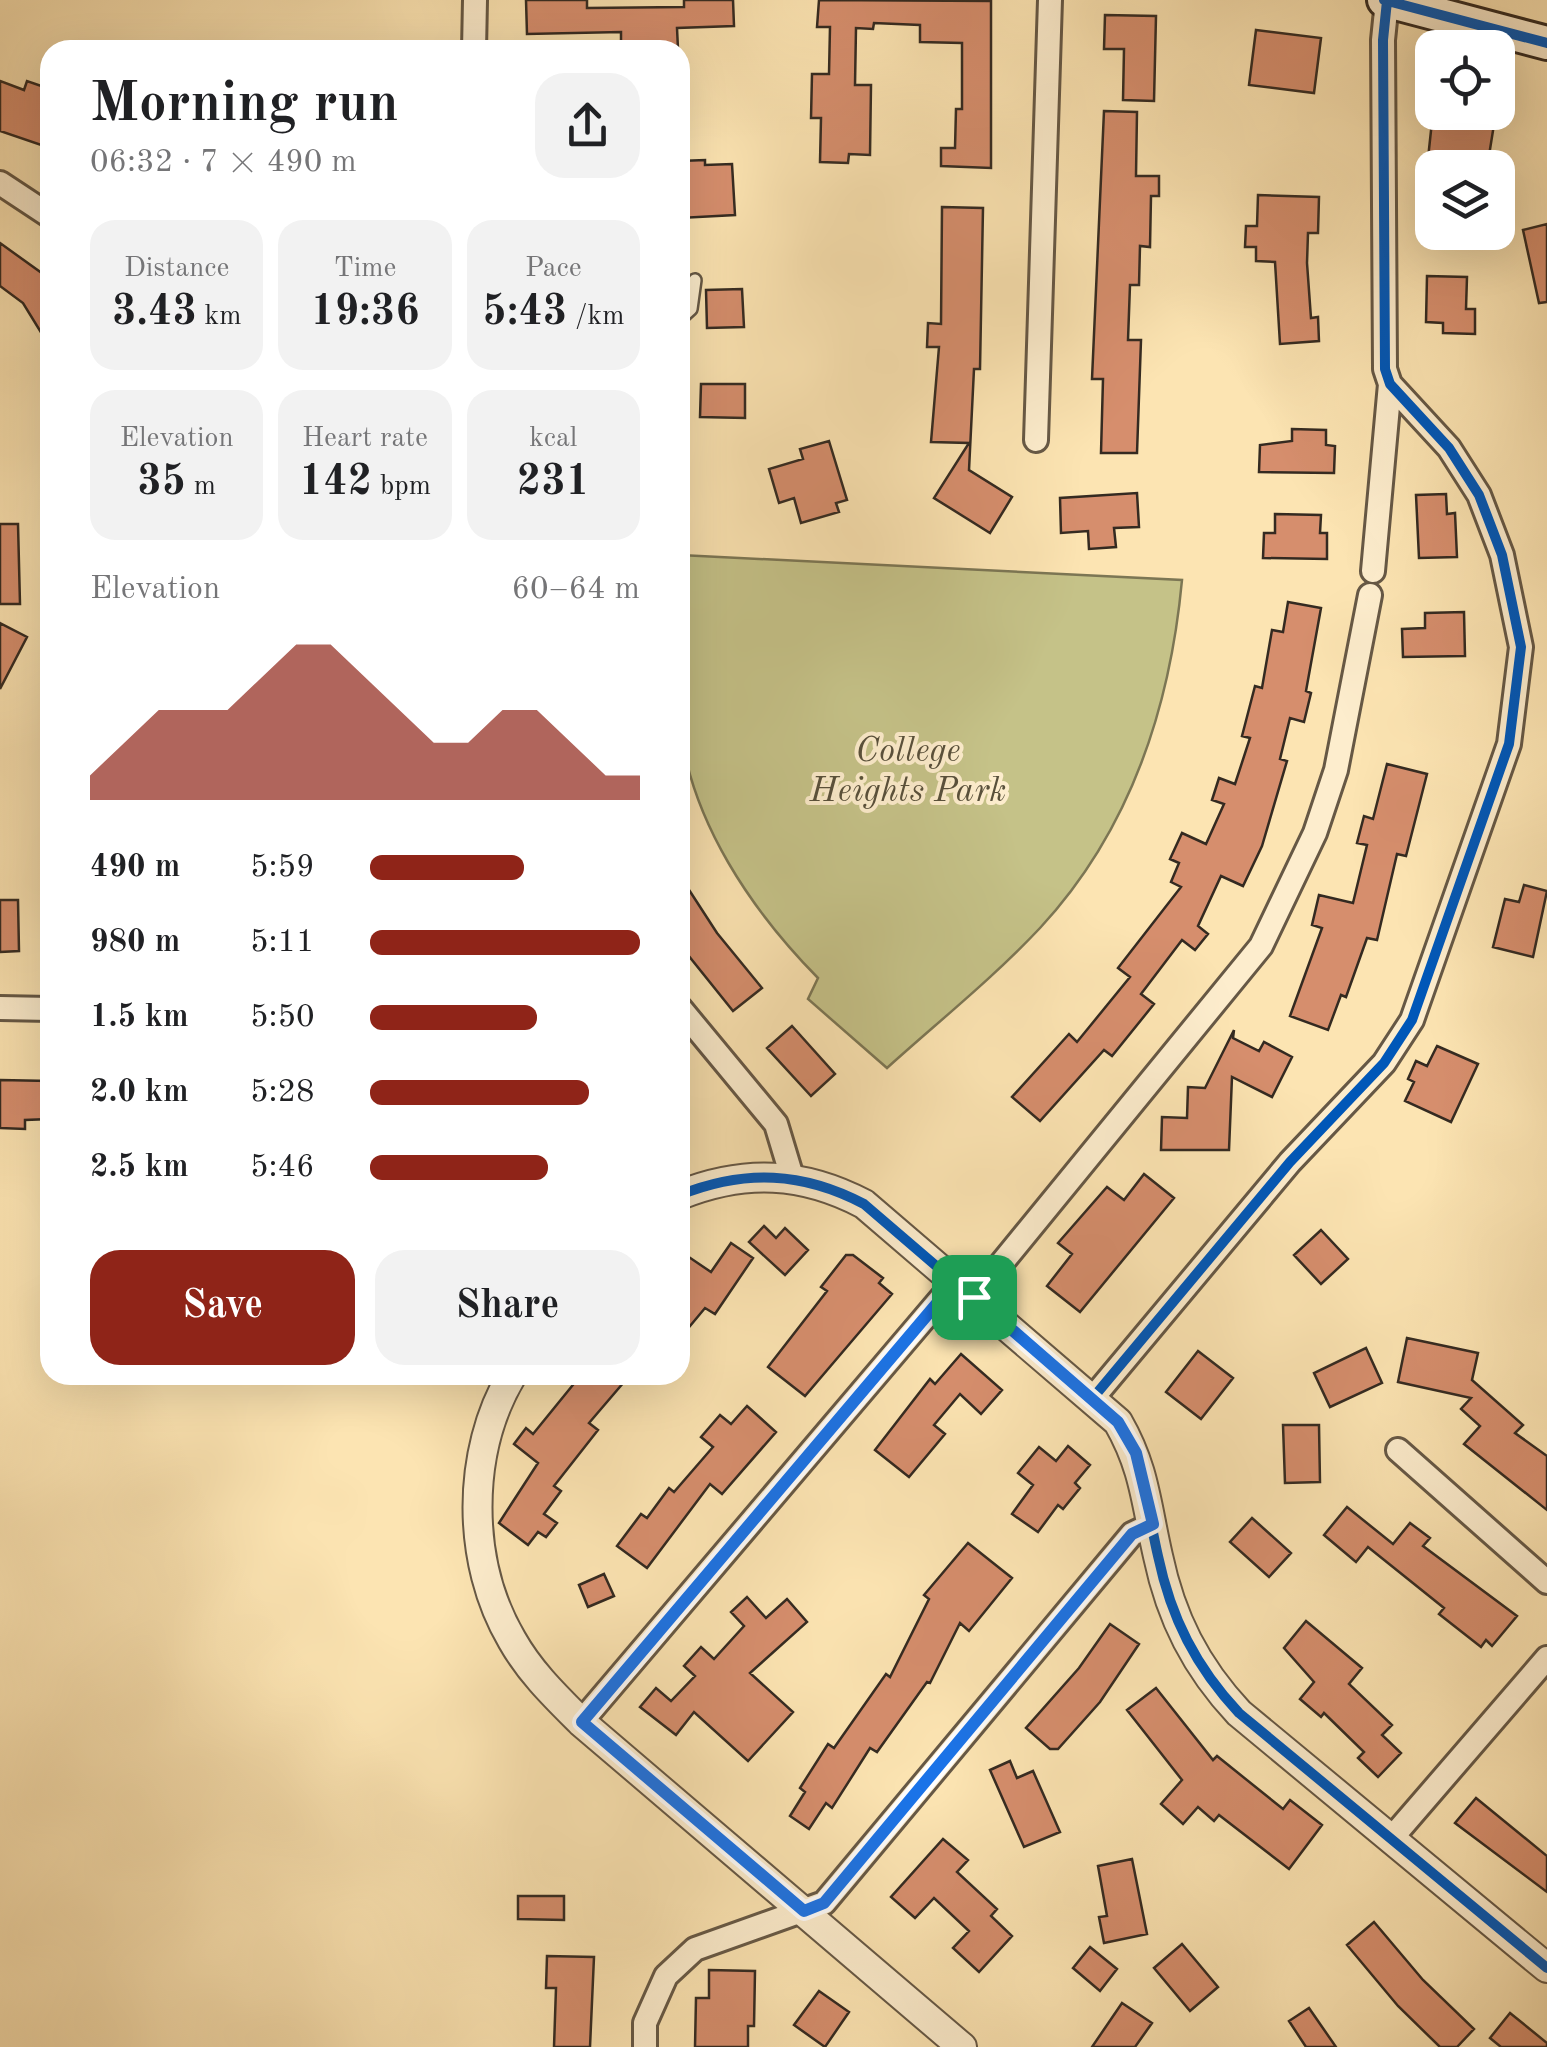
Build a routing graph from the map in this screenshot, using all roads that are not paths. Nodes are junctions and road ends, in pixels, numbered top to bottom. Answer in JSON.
{"nodes":[{"id":1,"x":475,"y":0,"type":"edge"},
{"id":2,"x":1050,"y":0,"type":"edge"},
{"id":3,"x":1385,"y":1,"type":"edge"},
{"id":4,"x":474,"y":40,"type":"edge"},
{"id":5,"x":1547,"y":43,"type":"edge"},
{"id":6,"x":0,"y":183,"type":"edge"},
{"id":7,"x":40,"y":209,"type":"edge"},
{"id":8,"x":694,"y":280,"type":"dead end"},
{"id":9,"x":690,"y":311,"type":"edge"},
{"id":10,"x":1390,"y":384,"type":"junction"},
{"id":11,"x":1036,"y":440,"type":"dead end"},
{"id":12,"x":0,"y":1008,"type":"edge"},
{"id":13,"x":40,"y":1008,"type":"edge"},
{"id":14,"x":690,"y":1020,"type":"edge"},
{"id":15,"x":792,"y":1177,"type":"junction"},
{"id":16,"x":690,"y":1193,"type":"edge"},
{"id":17,"x":965,"y":1289,"type":"junction"},
{"id":18,"x":508,"y":1385,"type":"edge"},
{"id":19,"x":1092,"y":1399,"type":"junction"},
{"id":20,"x":1398,"y":1450,"type":"dead end"},
{"id":21,"x":1153,"y":1524,"type":"junction"},
{"id":22,"x":1547,"y":1582,"type":"edge"},
{"id":23,"x":1547,"y":1658,"type":"edge"},
{"id":24,"x":582,"y":1722,"type":"junction"},
{"id":25,"x":1390,"y":1840,"type":"junction"},
{"id":26,"x":804,"y":1911,"type":"junction"},
{"id":27,"x":1547,"y":1968,"type":"edge"},
{"id":28,"x":645,"y":2047,"type":"edge"},
{"id":29,"x":962,"y":2047,"type":"edge"}],
"edges":[{"from":1,"to":4,"type":"street"},
{"from":2,"to":11,"type":"street"},
{"from":3,"to":5,"type":"main road"},
{"from":3,"to":10,"type":"street"},
{"from":6,"to":7,"type":"street"},
{"from":8,"to":9,"type":"lane"},
{"from":10,"to":17,"type":"street"},
{"from":10,"to":19,"type":"street"},
{"from":12,"to":13,"type":"street"},
{"from":14,"to":15,"type":"street"},
{"from":15,"to":16,"type":"street"},
{"from":15,"to":17,"type":"street"},
{"from":17,"to":19,"type":"street"},
{"from":17,"to":24,"type":"street"},
{"from":18,"to":24,"type":"street"},
{"from":19,"to":21,"type":"street"},
{"from":20,"to":22,"type":"street"},
{"from":21,"to":25,"type":"street"},
{"from":21,"to":26,"type":"street"},
{"from":23,"to":25,"type":"street"},
{"from":24,"to":26,"type":"street"},
{"from":25,"to":27,"type":"street"},
{"from":26,"to":28,"type":"street"},
{"from":26,"to":29,"type":"street"}]}
